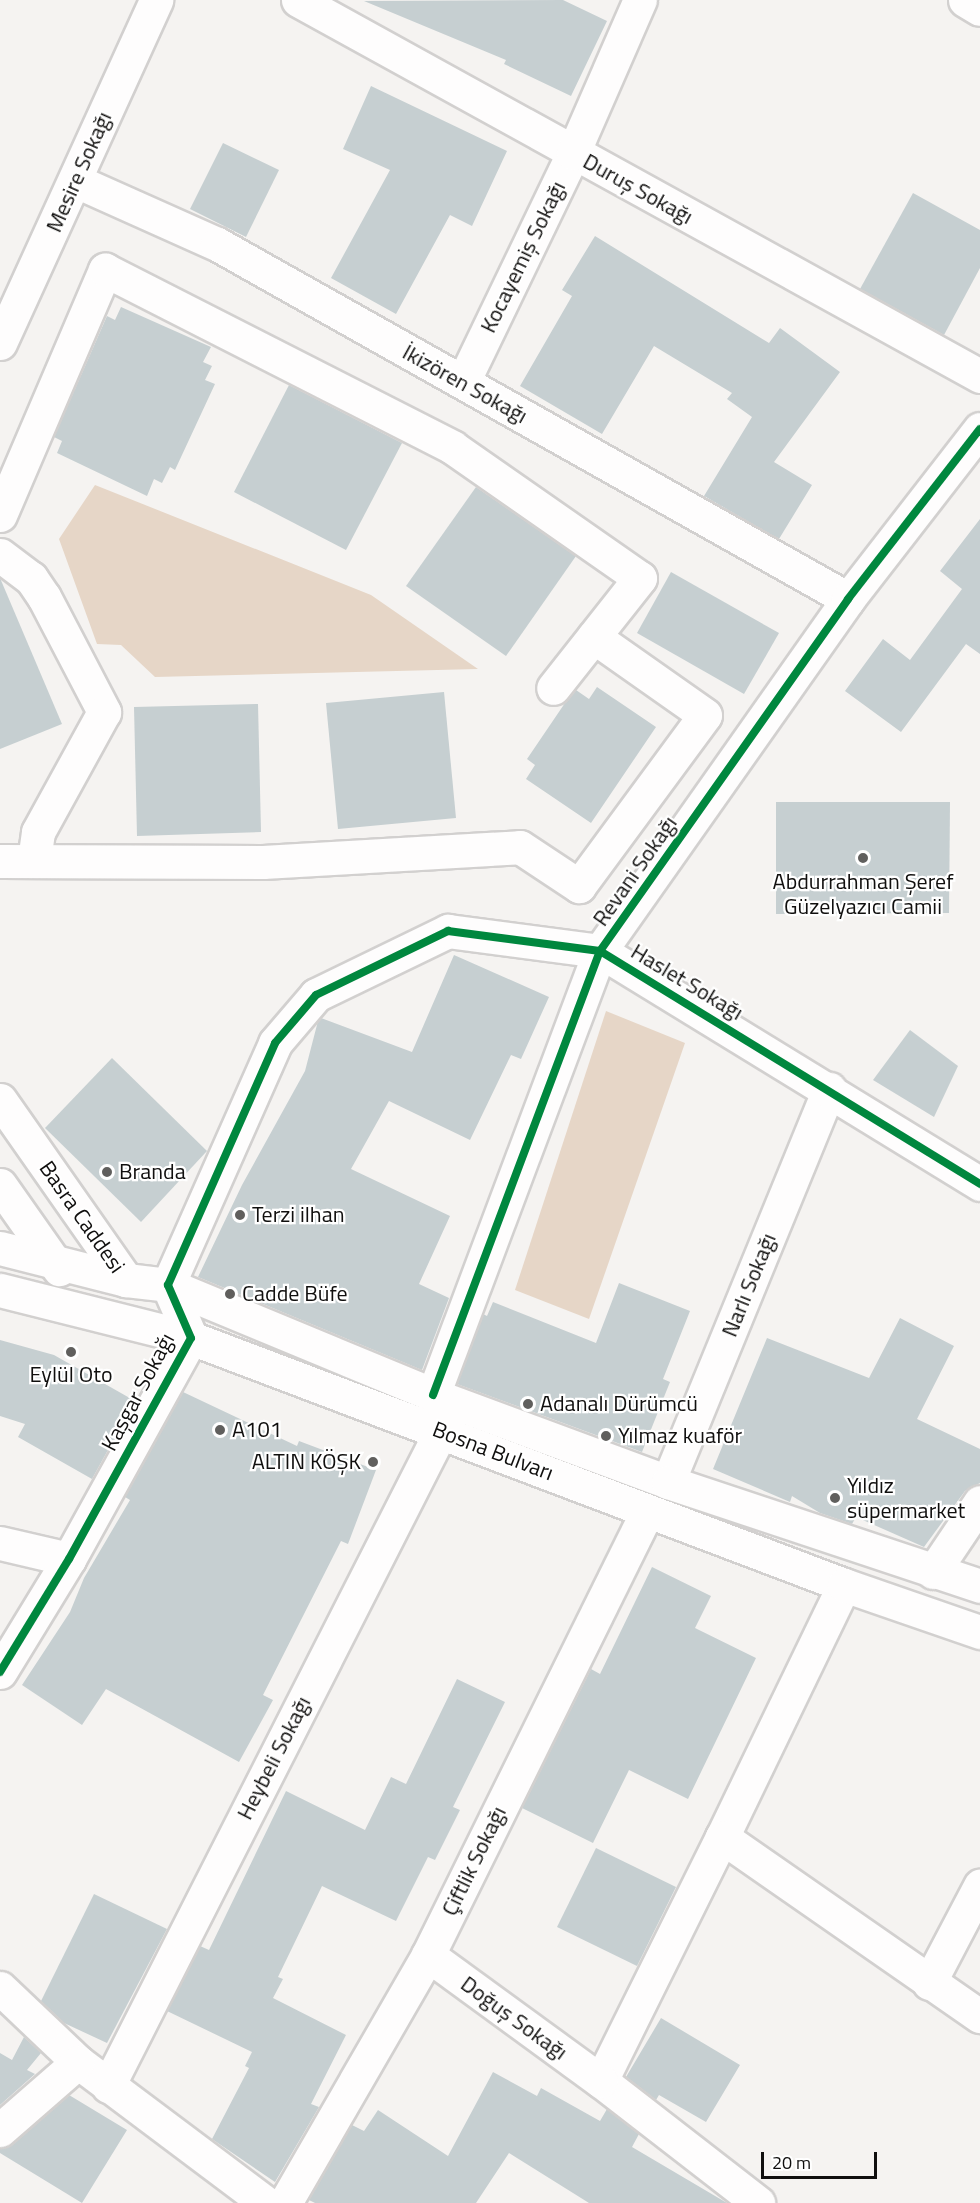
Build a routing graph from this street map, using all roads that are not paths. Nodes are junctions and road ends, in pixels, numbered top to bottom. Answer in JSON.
{"nodes":[{"id":1,"x":156,"y":0,"type":"edge"},
{"id":2,"x":298,"y":0,"type":"edge"},
{"id":3,"x":640,"y":0,"type":"edge"},
{"id":4,"x":965,"y":0,"type":"edge"},
{"id":5,"x":980,"y":9,"type":"edge"},
{"id":6,"x":573,"y":153,"type":"junction"},
{"id":7,"x":76,"y":181,"type":"junction"},
{"id":8,"x":0,"y":343,"type":"edge"},
{"id":9,"x":980,"y":376,"type":"edge"},
{"id":10,"x":463,"y":382,"type":"junction"},
{"id":11,"x":980,"y":429,"type":"edge"},
{"id":12,"x":0,"y":515,"type":"edge"},
{"id":13,"x":0,"y":555,"type":"edge"},
{"id":14,"x":848,"y":599,"type":"junction"},
{"id":15,"x":594,"y":637,"type":"junction"},
{"id":16,"x":553,"y":688,"type":"dead end"},
{"id":17,"x":0,"y":861,"type":"edge"},
{"id":18,"x":34,"y":861,"type":"junction"},
{"id":19,"x":600,"y":951,"type":"junction"},
{"id":20,"x":829,"y":1089,"type":"junction"},
{"id":21,"x":0,"y":1100,"type":"edge"},
{"id":22,"x":980,"y":1184,"type":"edge"},
{"id":23,"x":0,"y":1185,"type":"edge"},
{"id":24,"x":0,"y":1248,"type":"edge"},
{"id":25,"x":55,"y":1262,"type":"junction"},
{"id":26,"x":126,"y":1280,"type":"junction"},
{"id":27,"x":168,"y":1285,"type":"junction"},
{"id":28,"x":0,"y":1290,"type":"edge"},
{"id":29,"x":88,"y":1313,"type":"junction"},
{"id":30,"x":190,"y":1338,"type":"junction"},
{"id":31,"x":433,"y":1395,"type":"junction"},
{"id":32,"x":441,"y":1431,"type":"junction"},
{"id":33,"x":668,"y":1482,"type":"junction"},
{"id":34,"x":980,"y":1502,"type":"edge"},
{"id":35,"x":647,"y":1511,"type":"junction"},
{"id":36,"x":0,"y":1543,"type":"edge"},
{"id":37,"x":69,"y":1559,"type":"junction"},
{"id":38,"x":933,"y":1572,"type":"junction"},
{"id":39,"x":844,"y":1585,"type":"junction"},
{"id":40,"x":980,"y":1586,"type":"edge"},
{"id":41,"x":980,"y":1632,"type":"edge"},
{"id":42,"x":0,"y":1672,"type":"edge"},
{"id":43,"x":722,"y":1837,"type":"junction"},
{"id":44,"x":980,"y":1886,"type":"edge"},
{"id":45,"x":428,"y":1955,"type":"junction"},
{"id":46,"x":929,"y":1983,"type":"junction"},
{"id":47,"x":0,"y":1988,"type":"edge"},
{"id":48,"x":980,"y":2016,"type":"edge"},
{"id":49,"x":78,"y":2062,"type":"junction"},
{"id":50,"x":601,"y":2081,"type":"junction"},
{"id":51,"x":108,"y":2086,"type":"junction"},
{"id":52,"x":0,"y":2130,"type":"edge"},
{"id":53,"x":266,"y":2203,"type":"edge"},
{"id":54,"x":285,"y":2203,"type":"edge"},
{"id":55,"x":758,"y":2203,"type":"edge"}],
"edges":[{"from":1,"to":7,"type":"street","name":"Mesire Sokağı"},
{"from":2,"to":6,"type":"street","name":"Duruş Sokağı"},
{"from":3,"to":6,"type":"street","name":"Kocayemiş Sokağı"},
{"from":4,"to":5,"type":"street"},
{"from":6,"to":9,"type":"street","name":"Duruş Sokağı"},
{"from":6,"to":10,"type":"street","name":"Kocayemiş Sokağı"},
{"from":7,"to":8,"type":"street","name":"Mesire Sokağı"},
{"from":7,"to":10,"type":"street","name":"İkizören Sokağı"},
{"from":10,"to":14,"type":"street","name":"İkizören Sokağı"},
{"from":11,"to":14,"type":"street","name":"Revani Sokağı"},
{"from":12,"to":15,"type":"street"},
{"from":13,"to":18,"type":"street"},
{"from":14,"to":19,"type":"street","name":"Revani Sokağı"},
{"from":15,"to":16,"type":"street"},
{"from":15,"to":18,"type":"street"},
{"from":17,"to":18,"type":"street"},
{"from":19,"to":20,"type":"street","name":"Haslet Sokağı"},
{"from":19,"to":27,"type":"street","name":"Haslet Sokağı"},
{"from":19,"to":31,"type":"street","name":"Revani Sokağı"},
{"from":20,"to":22,"type":"street","name":"Haslet Sokağı"},
{"from":20,"to":33,"type":"street","name":"Narlı Sokağı"},
{"from":21,"to":26,"type":"street","name":"Basra Caddesi"},
{"from":23,"to":25,"type":"street"},
{"from":24,"to":25,"type":"street","name":"Bosna Bulvarı"},
{"from":25,"to":26,"type":"street","name":"Bosna Bulvarı"},
{"from":25,"to":29,"type":"street"},
{"from":26,"to":27,"type":"street","name":"Bosna Bulvarı"},
{"from":26,"to":29,"type":"street","name":"Basra Caddesi"},
{"from":27,"to":30,"type":"street","name":"Kaşgar Sokağı"},
{"from":27,"to":31,"type":"street","name":"Bosna Bulvarı"},
{"from":28,"to":29,"type":"street","name":"Bosna Bulvarı"},
{"from":29,"to":30,"type":"street","name":"Bosna Bulvarı"},
{"from":30,"to":32,"type":"street","name":"Bosna Bulvarı"},
{"from":30,"to":37,"type":"street","name":"Kaşgar Sokağı"},
{"from":31,"to":33,"type":"street","name":"Bosna Bulvarı"},
{"from":32,"to":35,"type":"street","name":"Bosna Bulvarı"},
{"from":32,"to":51,"type":"street","name":"Heybeli Sokağı"},
{"from":33,"to":38,"type":"street","name":"Bosna Bulvarı"},
{"from":34,"to":38,"type":"street"},
{"from":35,"to":39,"type":"street","name":"Bosna Bulvarı"},
{"from":35,"to":45,"type":"street","name":"Çiftlik Sokağı"},
{"from":36,"to":37,"type":"street"},
{"from":37,"to":42,"type":"street","name":"Kaşgar Sokağı"},
{"from":38,"to":40,"type":"street","name":"Bosna Bulvarı"},
{"from":39,"to":41,"type":"street","name":"Bosna Bulvarı"},
{"from":39,"to":43,"type":"street"},
{"from":43,"to":46,"type":"street"},
{"from":43,"to":50,"type":"street"},
{"from":44,"to":46,"type":"street"},
{"from":45,"to":50,"type":"street","name":"Doğuş Sokağı"},
{"from":45,"to":54,"type":"street","name":"Çiftlik Sokağı"},
{"from":46,"to":48,"type":"street"},
{"from":47,"to":49,"type":"street"},
{"from":49,"to":51,"type":"street"},
{"from":49,"to":52,"type":"street"},
{"from":50,"to":55,"type":"street","name":"Doğuş Sokağı"},
{"from":51,"to":53,"type":"street"}]}
